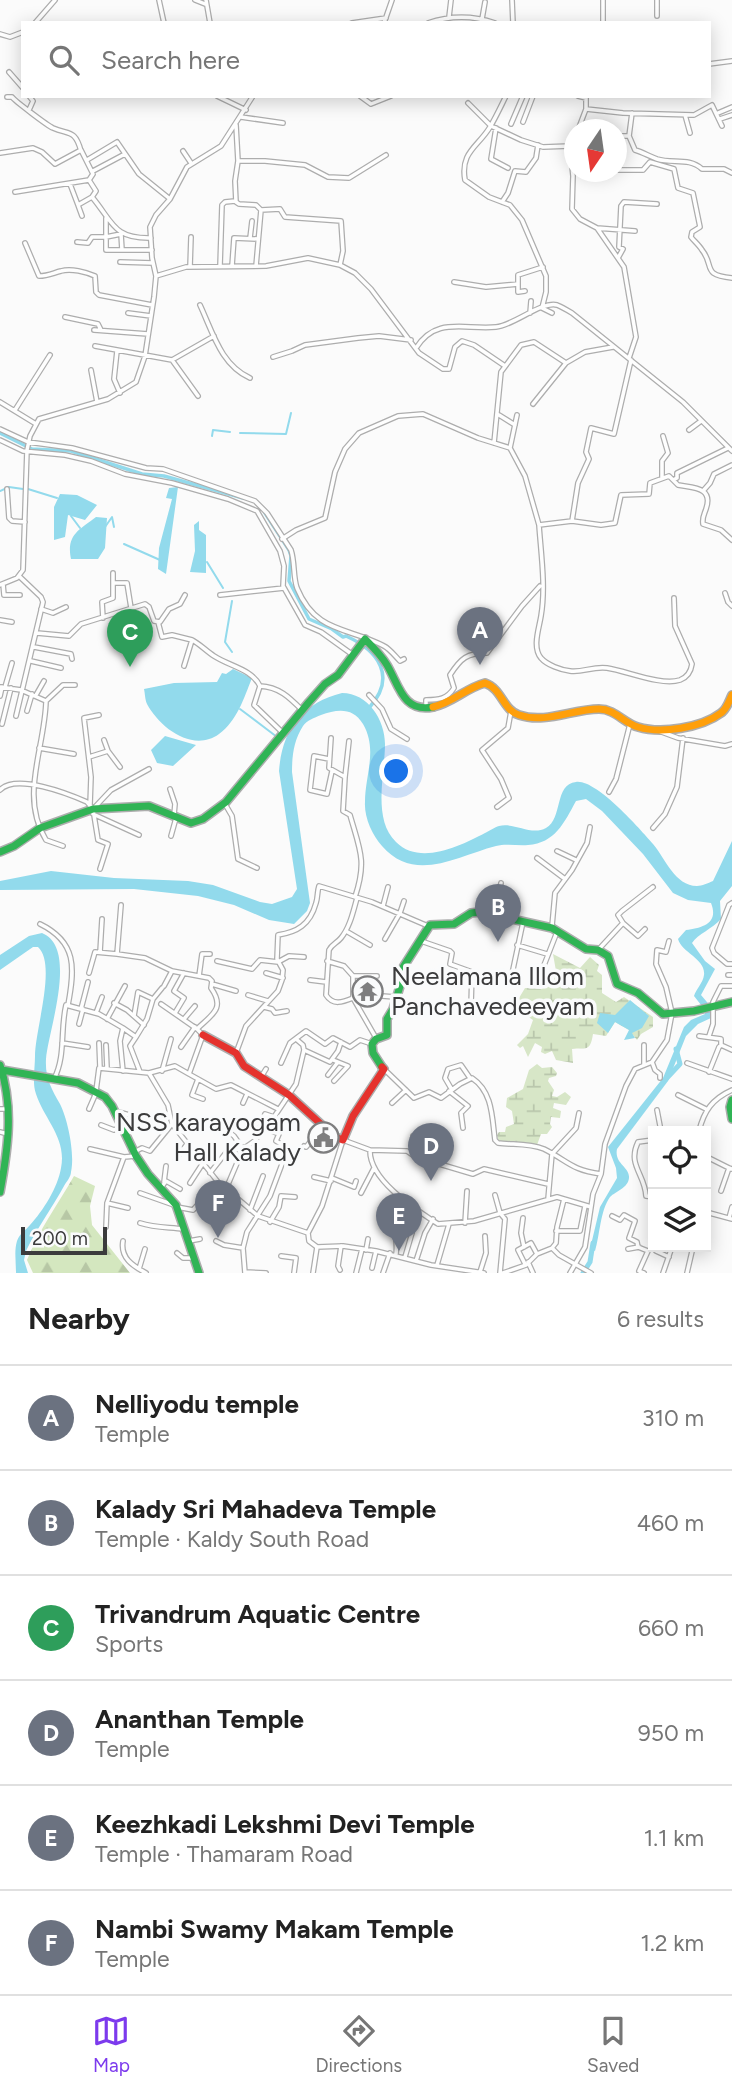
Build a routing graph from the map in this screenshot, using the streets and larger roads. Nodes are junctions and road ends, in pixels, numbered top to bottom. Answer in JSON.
{"nodes":[{"id":1,"x":55,"y":0,"type":"edge"},
{"id":2,"x":159,"y":0,"type":"edge"},
{"id":3,"x":195,"y":0,"type":"edge"},
{"id":4,"x":392,"y":0,"type":"edge"},
{"id":5,"x":451,"y":0,"type":"edge"},
{"id":6,"x":512,"y":0,"type":"edge"},
{"id":7,"x":603,"y":0,"type":"edge"},
{"id":8,"x":657,"y":0,"type":"edge"},
{"id":9,"x":205,"y":2,"type":"edge"},
{"id":10,"x":485,"y":2,"type":"dead end"},
{"id":11,"x":657,"y":16,"type":"dead end"},
{"id":12,"x":449,"y":17,"type":"junction"},
{"id":13,"x":482,"y":19,"type":"junction"},
{"id":14,"x":385,"y":20,"type":"edge"},
{"id":15,"x":37,"y":21,"type":"edge"},
{"id":16,"x":164,"y":21,"type":"edge"},
{"id":17,"x":210,"y":21,"type":"edge"},
{"id":18,"x":435,"y":21,"type":"edge"},
{"id":19,"x":488,"y":21,"type":"edge"},
{"id":20,"x":513,"y":21,"type":"edge"},
{"id":21,"x":603,"y":21,"type":"edge"},
{"id":22,"x":21,"y":33,"type":"edge"},
{"id":23,"x":0,"y":34,"type":"edge"},
{"id":24,"x":732,"y":61,"type":"edge"},
{"id":25,"x":711,"y":64,"type":"edge"},
{"id":26,"x":9,"y":72,"type":"dead end"},
{"id":27,"x":21,"y":86,"type":"edge"},
{"id":28,"x":7,"y":97,"type":"dead end"},
{"id":29,"x":31,"y":98,"type":"edge"},
{"id":30,"x":221,"y":98,"type":"edge"},
{"id":31,"x":252,"y":98,"type":"edge"},
{"id":32,"x":363,"y":98,"type":"edge"},
{"id":33,"x":386,"y":98,"type":"edge"},
{"id":34,"x":505,"y":98,"type":"edge"},
{"id":35,"x":522,"y":98,"type":"edge"},
{"id":36,"x":532,"y":98,"type":"edge"},
{"id":37,"x":586,"y":98,"type":"edge"},
{"id":38,"x":468,"y":103,"type":"dead end"},
{"id":39,"x":732,"y":107,"type":"edge"},
{"id":40,"x":586,"y":109,"type":"junction"},
{"id":41,"x":29,"y":110,"type":"junction"},
{"id":42,"x":246,"y":110,"type":"junction"},
{"id":43,"x":632,"y":113,"type":"junction"},
{"id":44,"x":717,"y":113,"type":"junction"},
{"id":45,"x":685,"y":115,"type":"junction"},
{"id":46,"x":732,"y":115,"type":"edge"},
{"id":47,"x":241,"y":117,"type":"junction"},
{"id":48,"x":582,"y":119,"type":"edge"},
{"id":49,"x":720,"y":119,"type":"junction"},
{"id":50,"x":523,"y":122,"type":"dead end"},
{"id":51,"x":236,"y":123,"type":"junction"},
{"id":52,"x":284,"y":123,"type":"dead end"},
{"id":53,"x":511,"y":124,"type":"dead end"},
{"id":54,"x":722,"y":126,"type":"dead end"},
{"id":55,"x":493,"y":127,"type":"junction"},
{"id":56,"x":690,"y":133,"type":"dead end"},
{"id":57,"x":629,"y":136,"type":"joint"},
{"id":58,"x":538,"y":145,"type":"junction"},
{"id":59,"x":564,"y":146,"type":"edge"},
{"id":60,"x":81,"y":150,"type":"junction"},
{"id":61,"x":183,"y":151,"type":"dead end"},
{"id":62,"x":0,"y":153,"type":"edge"},
{"id":63,"x":537,"y":153,"type":"junction"},
{"id":64,"x":125,"y":154,"type":"junction"},
{"id":65,"x":543,"y":154,"type":"dead end"},
{"id":66,"x":386,"y":155,"type":"dead end"},
{"id":67,"x":86,"y":161,"type":"junction"},
{"id":68,"x":238,"y":161,"type":"junction"},
{"id":69,"x":191,"y":163,"type":"junction"},
{"id":70,"x":508,"y":168,"type":"dead end"},
{"id":71,"x":627,"y":170,"type":"edge"},
{"id":72,"x":93,"y":172,"type":"junction"},
{"id":73,"x":732,"y":173,"type":"edge"},
{"id":74,"x":89,"y":180,"type":"junction"},
{"id":75,"x":573,"y":182,"type":"edge"},
{"id":76,"x":70,"y":184,"type":"junction"},
{"id":77,"x":15,"y":192,"type":"dead end"},
{"id":78,"x":92,"y":197,"type":"junction"},
{"id":79,"x":170,"y":199,"type":"junction"},
{"id":80,"x":236,"y":201,"type":"junction"},
{"id":81,"x":502,"y":202,"type":"junction"},
{"id":82,"x":657,"y":204,"type":"dead end"},
{"id":83,"x":78,"y":205,"type":"junction"},
{"id":84,"x":261,"y":210,"type":"junction"},
{"id":85,"x":82,"y":216,"type":"dead end"},
{"id":86,"x":106,"y":216,"type":"junction"},
{"id":87,"x":252,"y":221,"type":"dead end"},
{"id":88,"x":597,"y":228,"type":"junction"},
{"id":89,"x":619,"y":229,"type":"junction"},
{"id":90,"x":635,"y":231,"type":"dead end"},
{"id":91,"x":121,"y":234,"type":"junction"},
{"id":92,"x":106,"y":237,"type":"junction"},
{"id":93,"x":191,"y":237,"type":"dead end"},
{"id":94,"x":151,"y":238,"type":"junction"},
{"id":95,"x":250,"y":238,"type":"junction"},
{"id":96,"x":258,"y":239,"type":"junction"},
{"id":97,"x":77,"y":242,"type":"dead end"},
{"id":98,"x":25,"y":243,"type":"dead end"},
{"id":99,"x":122,"y":250,"type":"junction"},
{"id":100,"x":152,"y":250,"type":"junction"},
{"id":101,"x":618,"y":258,"type":"junction"},
{"id":102,"x":120,"y":262,"type":"dead end"},
{"id":103,"x":153,"y":262,"type":"junction"},
{"id":104,"x":340,"y":265,"type":"junction"},
{"id":105,"x":220,"y":266,"type":"junction"},
{"id":106,"x":232,"y":266,"type":"junction"},
{"id":107,"x":256,"y":266,"type":"junction"},
{"id":108,"x":190,"y":267,"type":"junction"},
{"id":109,"x":543,"y":268,"type":"junction"},
{"id":110,"x":156,"y":276,"type":"junction"},
{"id":111,"x":732,"y":278,"type":"edge"},
{"id":112,"x":454,"y":282,"type":"dead end"},
{"id":113,"x":518,"y":284,"type":"junction"},
{"id":114,"x":525,"y":291,"type":"dead end"},
{"id":115,"x":531,"y":301,"type":"dead end"},
{"id":116,"x":152,"y":305,"type":"junction"},
{"id":117,"x":200,"y":305,"type":"dead end"},
{"id":118,"x":542,"y":308,"type":"junction"},
{"id":119,"x":128,"y":313,"type":"dead end"},
{"id":120,"x":530,"y":313,"type":"junction"},
{"id":121,"x":552,"y":313,"type":"dead end"},
{"id":122,"x":151,"y":316,"type":"junction"},
{"id":123,"x":65,"y":317,"type":"dead end"},
{"id":124,"x":94,"y":330,"type":"dead end"},
{"id":125,"x":101,"y":330,"type":"junction"},
{"id":126,"x":149,"y":334,"type":"junction"},
{"id":127,"x":214,"y":336,"type":"junction"},
{"id":128,"x":411,"y":341,"type":"junction"},
{"id":129,"x":94,"y":346,"type":"dead end"},
{"id":130,"x":613,"y":347,"type":"junction"},
{"id":131,"x":415,"y":349,"type":"junction"},
{"id":132,"x":117,"y":351,"type":"junction"},
{"id":133,"x":50,"y":355,"type":"dead end"},
{"id":134,"x":145,"y":356,"type":"junction"},
{"id":135,"x":273,"y":357,"type":"dead end"},
{"id":136,"x":630,"y":359,"type":"junction"},
{"id":137,"x":172,"y":360,"type":"junction"},
{"id":138,"x":566,"y":362,"type":"junction"},
{"id":139,"x":505,"y":366,"type":"junction"},
{"id":140,"x":90,"y":370,"type":"dead end"},
{"id":141,"x":250,"y":378,"type":"dead end"},
{"id":142,"x":120,"y":393,"type":"junction"},
{"id":143,"x":198,"y":396,"type":"dead end"},
{"id":144,"x":0,"y":402,"type":"edge"},
{"id":145,"x":97,"y":402,"type":"junction"},
{"id":146,"x":533,"y":404,"type":"dead end"},
{"id":147,"x":15,"y":410,"type":"junction"},
{"id":148,"x":498,"y":414,"type":"junction"},
{"id":149,"x":517,"y":415,"type":"dead end"},
{"id":150,"x":701,"y":421,"type":"junction"},
{"id":151,"x":36,"y":424,"type":"junction"},
{"id":152,"x":515,"y":425,"type":"junction"},
{"id":153,"x":0,"y":429,"type":"edge"},
{"id":154,"x":689,"y":430,"type":"dead end"},
{"id":155,"x":663,"y":436,"type":"dead end"},
{"id":156,"x":0,"y":439,"type":"edge"},
{"id":157,"x":494,"y":443,"type":"junction"},
{"id":158,"x":27,"y":447,"type":"junction"},
{"id":159,"x":510,"y":448,"type":"junction"},
{"id":160,"x":730,"y":449,"type":"edge"},
{"id":161,"x":732,"y":466,"type":"edge"},
{"id":162,"x":662,"y":478,"type":"junction"},
{"id":163,"x":673,"y":481,"type":"junction"},
{"id":164,"x":7,"y":489,"type":"dead end"},
{"id":165,"x":703,"y":491,"type":"junction"},
{"id":166,"x":572,"y":521,"type":"junction"},
{"id":167,"x":25,"y":522,"type":"junction"},
{"id":168,"x":539,"y":525,"type":"junction"},
{"id":169,"x":283,"y":539,"type":"junction"},
{"id":170,"x":732,"y":540,"type":"edge"},
{"id":171,"x":113,"y":573,"type":"dead end"},
{"id":172,"x":20,"y":576,"type":"junction"},
{"id":173,"x":113,"y":583,"type":"junction"},
{"id":174,"x":1,"y":584,"type":"edge"},
{"id":175,"x":542,"y":584,"type":"junction"},
{"id":176,"x":284,"y":588,"type":"junction"},
{"id":177,"x":725,"y":593,"type":"dead end"},
{"id":178,"x":20,"y":595,"type":"dead end"},
{"id":179,"x":185,"y":595,"type":"dead end"},
{"id":180,"x":220,"y":595,"type":"dead end"},
{"id":181,"x":674,"y":598,"type":"dead end"},
{"id":182,"x":732,"y":606,"type":"edge"},
{"id":183,"x":66,"y":607,"type":"dead end"},
{"id":184,"x":131,"y":608,"type":"junction"},
{"id":185,"x":41,"y":609,"type":"junction"},
{"id":186,"x":103,"y":618,"type":"junction"},
{"id":187,"x":0,"y":620,"type":"edge"},
{"id":188,"x":12,"y":622,"type":"dead end"},
{"id":189,"x":158,"y":622,"type":"junction"},
{"id":190,"x":37,"y":633,"type":"junction"},
{"id":191,"x":365,"y":639,"type":"junction"},
{"id":192,"x":191,"y":640,"type":"junction"},
{"id":193,"x":34,"y":647,"type":"junction"},
{"id":194,"x":354,"y":655,"type":"junction"},
{"id":195,"x":72,"y":659,"type":"dead end"},
{"id":196,"x":404,"y":659,"type":"dead end"},
{"id":197,"x":31,"y":661,"type":"junction"},
{"id":198,"x":12,"y":663,"type":"dead end"},
{"id":199,"x":184,"y":666,"type":"dead end"},
{"id":200,"x":61,"y":668,"type":"dead end"},
{"id":201,"x":44,"y":681,"type":"dead end"},
{"id":202,"x":75,"y":685,"type":"dead end"},
{"id":203,"x":260,"y":686,"type":"junction"},
{"id":204,"x":2,"y":687,"type":"edge"},
{"id":205,"x":11,"y":688,"type":"junction"},
{"id":206,"x":21,"y":690,"type":"junction"},
{"id":207,"x":34,"y":695,"type":"junction"},
{"id":208,"x":369,"y":695,"type":"dead end"},
{"id":209,"x":732,"y":695,"type":"edge"},
{"id":210,"x":0,"y":696,"type":"edge"},
{"id":211,"x":46,"y":701,"type":"junction"},
{"id":212,"x":426,"y":707,"type":"junction"},
{"id":213,"x":302,"y":710,"type":"junction"},
{"id":214,"x":27,"y":711,"type":"dead end"},
{"id":215,"x":511,"y":711,"type":"junction"},
{"id":216,"x":99,"y":715,"type":"dead end"},
{"id":217,"x":16,"y":716,"type":"dead end"},
{"id":218,"x":2,"y":724,"type":"dead end"},
{"id":219,"x":630,"y":724,"type":"junction"},
{"id":220,"x":659,"y":731,"type":"junction"},
{"id":221,"x":283,"y":733,"type":"junction"},
{"id":222,"x":331,"y":738,"type":"dead end"},
{"id":223,"x":683,"y":738,"type":"junction"},
{"id":224,"x":407,"y":739,"type":"dead end"},
{"id":225,"x":104,"y":740,"type":"dead end"},
{"id":226,"x":349,"y":741,"type":"dead end"},
{"id":227,"x":732,"y":744,"type":"edge"},
{"id":228,"x":39,"y":748,"type":"junction"},
{"id":229,"x":108,"y":751,"type":"junction"},
{"id":230,"x":74,"y":754,"type":"dead end"},
{"id":231,"x":89,"y":757,"type":"junction"},
{"id":232,"x":329,"y":759,"type":"junction"},
{"id":233,"x":120,"y":767,"type":"dead end"},
{"id":234,"x":149,"y":769,"type":"dead end"},
{"id":235,"x":332,"y":771,"type":"junction"},
{"id":236,"x":345,"y":777,"type":"junction"},
{"id":237,"x":34,"y":785,"type":"junction"},
{"id":238,"x":170,"y":789,"type":"dead end"},
{"id":239,"x":0,"y":790,"type":"edge"},
{"id":240,"x":609,"y":792,"type":"dead end"},
{"id":241,"x":225,"y":803,"type":"junction"},
{"id":242,"x":497,"y":807,"type":"dead end"},
{"id":243,"x":92,"y":809,"type":"junction"},
{"id":244,"x":175,"y":817,"type":"junction"},
{"id":245,"x":590,"y":827,"type":"dead end"},
{"id":246,"x":40,"y":828,"type":"junction"},
{"id":247,"x":653,"y":828,"type":"dead end"},
{"id":248,"x":138,"y":835,"type":"dead end"},
{"id":249,"x":171,"y":836,"type":"dead end"},
{"id":250,"x":63,"y":846,"type":"dead end"},
{"id":251,"x":557,"y":851,"type":"dead end"},
{"id":252,"x":0,"y":852,"type":"edge"},
{"id":253,"x":537,"y":858,"type":"dead end"},
{"id":254,"x":576,"y":860,"type":"junction"},
{"id":255,"x":257,"y":868,"type":"dead end"},
{"id":256,"x":100,"y":869,"type":"dead end"},
{"id":257,"x":565,"y":879,"type":"junction"},
{"id":258,"x":501,"y":883,"type":"dead end"},
{"id":259,"x":388,"y":887,"type":"dead end"},
{"id":260,"x":653,"y":887,"type":"dead end"},
{"id":261,"x":356,"y":897,"type":"junction"},
{"id":262,"x":404,"y":901,"type":"dead end"},
{"id":263,"x":732,"y":903,"type":"edge"},
{"id":264,"x":121,"y":905,"type":"dead end"},
{"id":265,"x":383,"y":906,"type":"junction"},
{"id":266,"x":400,"y":913,"type":"junction"},
{"id":267,"x":495,"y":916,"type":"junction"},
{"id":268,"x":102,"y":919,"type":"dead end"},
{"id":269,"x":523,"y":922,"type":"junction"},
{"id":270,"x":623,"y":923,"type":"junction"},
{"id":271,"x":40,"y":924,"type":"dead end"},
{"id":272,"x":428,"y":926,"type":"junction"},
{"id":273,"x":645,"y":929,"type":"dead end"},
{"id":274,"x":555,"y":930,"type":"junction"},
{"id":275,"x":346,"y":931,"type":"junction"},
{"id":276,"x":385,"y":939,"type":"dead end"},
{"id":277,"x":421,"y":941,"type":"junction"},
{"id":278,"x":669,"y":941,"type":"dead end"},
{"id":279,"x":370,"y":945,"type":"dead end"},
{"id":280,"x":517,"y":945,"type":"junction"},
{"id":281,"x":598,"y":950,"type":"junction"},
{"id":282,"x":100,"y":952,"type":"junction"},
{"id":283,"x":117,"y":954,"type":"junction"},
{"id":284,"x":210,"y":954,"type":"dead end"},
{"id":285,"x":547,"y":954,"type":"junction"},
{"id":286,"x":304,"y":957,"type":"dead end"},
{"id":287,"x":217,"y":961,"type":"dead end"},
{"id":288,"x":327,"y":961,"type":"junction"},
{"id":289,"x":278,"y":962,"type":"junction"},
{"id":290,"x":732,"y":964,"type":"edge"},
{"id":291,"x":172,"y":971,"type":"junction"},
{"id":292,"x":89,"y":973,"type":"dead end"},
{"id":293,"x":185,"y":973,"type":"junction"},
{"id":294,"x":266,"y":973,"type":"dead end"},
{"id":295,"x":512,"y":974,"type":"dead end"},
{"id":296,"x":199,"y":976,"type":"junction"},
{"id":297,"x":353,"y":976,"type":"junction"},
{"id":298,"x":377,"y":976,"type":"dead end"},
{"id":299,"x":283,"y":978,"type":"junction"},
{"id":300,"x":539,"y":978,"type":"dead end"},
{"id":301,"x":310,"y":980,"type":"dead end"},
{"id":302,"x":88,"y":982,"type":"dead end"},
{"id":303,"x":326,"y":982,"type":"junction"},
{"id":304,"x":212,"y":984,"type":"junction"},
{"id":305,"x":125,"y":986,"type":"dead end"},
{"id":306,"x":732,"y":986,"type":"edge"},
{"id":307,"x":236,"y":991,"type":"dead end"},
{"id":308,"x":248,"y":995,"type":"dead end"},
{"id":309,"x":102,"y":997,"type":"dead end"},
{"id":310,"x":395,"y":997,"type":"junction"},
{"id":311,"x":353,"y":998,"type":"junction"},
{"id":312,"x":153,"y":999,"type":"junction"},
{"id":313,"x":268,"y":1001,"type":"junction"},
{"id":314,"x":732,"y":1002,"type":"edge"},
{"id":315,"x":114,"y":1003,"type":"junction"},
{"id":316,"x":161,"y":1003,"type":"dead end"},
{"id":317,"x":68,"y":1005,"type":"junction"},
{"id":318,"x":195,"y":1006,"type":"dead end"},
{"id":319,"x":709,"y":1006,"type":"junction"},
{"id":320,"x":264,"y":1007,"type":"junction"},
{"id":321,"x":82,"y":1009,"type":"junction"},
{"id":322,"x":287,"y":1011,"type":"dead end"},
{"id":323,"x":496,"y":1012,"type":"dead end"},
{"id":324,"x":96,"y":1013,"type":"junction"},
{"id":325,"x":175,"y":1013,"type":"junction"},
{"id":326,"x":672,"y":1013,"type":"junction"},
{"id":327,"x":134,"y":1016,"type":"junction"},
{"id":328,"x":107,"y":1019,"type":"junction"},
{"id":329,"x":184,"y":1019,"type":"junction"},
{"id":330,"x":79,"y":1024,"type":"dead end"},
{"id":331,"x":144,"y":1024,"type":"junction"},
{"id":332,"x":123,"y":1028,"type":"junction"},
{"id":333,"x":199,"y":1030,"type":"junction"},
{"id":334,"x":699,"y":1036,"type":"dead end"},
{"id":335,"x":709,"y":1036,"type":"junction"},
{"id":336,"x":136,"y":1037,"type":"junction"},
{"id":337,"x":171,"y":1039,"type":"dead end"},
{"id":338,"x":296,"y":1039,"type":"junction"},
{"id":339,"x":374,"y":1041,"type":"junction"},
{"id":340,"x":341,"y":1042,"type":"junction"},
{"id":341,"x":62,"y":1043,"type":"junction"},
{"id":342,"x":99,"y":1043,"type":"dead end"},
{"id":343,"x":106,"y":1045,"type":"dead end"},
{"id":344,"x":644,"y":1045,"type":"dead end"},
{"id":345,"x":722,"y":1045,"type":"junction"},
{"id":346,"x":88,"y":1047,"type":"dead end"},
{"id":347,"x":181,"y":1047,"type":"dead end"},
{"id":348,"x":120,"y":1048,"type":"junction"},
{"id":349,"x":130,"y":1048,"type":"junction"},
{"id":350,"x":732,"y":1049,"type":"edge"},
{"id":351,"x":304,"y":1050,"type":"junction"},
{"id":352,"x":236,"y":1053,"type":"junction"},
{"id":353,"x":336,"y":1061,"type":"junction"},
{"id":354,"x":652,"y":1062,"type":"junction"},
{"id":355,"x":281,"y":1063,"type":"dead end"},
{"id":356,"x":687,"y":1063,"type":"dead end"},
{"id":357,"x":644,"y":1065,"type":"junction"},
{"id":358,"x":1,"y":1067,"type":"edge"},
{"id":359,"x":100,"y":1068,"type":"junction"},
{"id":360,"x":107,"y":1068,"type":"junction"},
{"id":361,"x":266,"y":1069,"type":"dead end"},
{"id":362,"x":384,"y":1069,"type":"junction"},
{"id":363,"x":123,"y":1071,"type":"junction"},
{"id":364,"x":162,"y":1071,"type":"junction"},
{"id":365,"x":140,"y":1072,"type":"junction"},
{"id":366,"x":709,"y":1072,"type":"junction"},
{"id":367,"x":149,"y":1073,"type":"junction"},
{"id":368,"x":189,"y":1074,"type":"junction"},
{"id":369,"x":328,"y":1075,"type":"dead end"},
{"id":370,"x":261,"y":1077,"type":"junction"},
{"id":371,"x":470,"y":1078,"type":"junction"},
{"id":372,"x":660,"y":1078,"type":"dead end"},
{"id":373,"x":54,"y":1079,"type":"junction"},
{"id":374,"x":198,"y":1079,"type":"junction"},
{"id":375,"x":732,"y":1079,"type":"edge"},
{"id":376,"x":334,"y":1081,"type":"dead end"},
{"id":377,"x":406,"y":1090,"type":"junction"},
{"id":378,"x":450,"y":1090,"type":"junction"},
{"id":379,"x":732,"y":1090,"type":"edge"},
{"id":380,"x":3,"y":1091,"type":"edge"},
{"id":381,"x":96,"y":1091,"type":"junction"},
{"id":382,"x":247,"y":1094,"type":"junction"},
{"id":383,"x":289,"y":1095,"type":"junction"},
{"id":384,"x":678,"y":1095,"type":"dead end"},
{"id":385,"x":203,"y":1099,"type":"dead end"},
{"id":386,"x":732,"y":1100,"type":"edge"},
{"id":387,"x":243,"y":1103,"type":"dead end"},
{"id":388,"x":392,"y":1103,"type":"dead end"},
{"id":389,"x":4,"y":1109,"type":"edge"},
{"id":390,"x":89,"y":1109,"type":"dead end"},
{"id":391,"x":278,"y":1109,"type":"junction"},
{"id":392,"x":706,"y":1109,"type":"junction"},
{"id":393,"x":657,"y":1110,"type":"dead end"},
{"id":394,"x":115,"y":1111,"type":"junction"},
{"id":395,"x":579,"y":1113,"type":"dead end"},
{"id":396,"x":170,"y":1117,"type":"junction"},
{"id":397,"x":732,"y":1119,"type":"edge"},
{"id":398,"x":172,"y":1124,"type":"junction"},
{"id":399,"x":100,"y":1125,"type":"dead end"},
{"id":400,"x":324,"y":1125,"type":"junction"},
{"id":401,"x":123,"y":1126,"type":"junction"},
{"id":402,"x":261,"y":1126,"type":"junction"},
{"id":403,"x":660,"y":1126,"type":"edge"},
{"id":404,"x":701,"y":1126,"type":"edge"},
{"id":405,"x":225,"y":1129,"type":"dead end"},
{"id":406,"x":463,"y":1129,"type":"dead end"},
{"id":407,"x":4,"y":1133,"type":"edge"},
{"id":408,"x":413,"y":1136,"type":"dead end"},
{"id":409,"x":343,"y":1140,"type":"junction"},
{"id":410,"x":648,"y":1141,"type":"edge"},
{"id":411,"x":187,"y":1144,"type":"junction"},
{"id":412,"x":304,"y":1146,"type":"dead end"},
{"id":413,"x":90,"y":1149,"type":"dead end"},
{"id":414,"x":243,"y":1149,"type":"junction"},
{"id":415,"x":370,"y":1150,"type":"junction"},
{"id":416,"x":135,"y":1154,"type":"junction"},
{"id":417,"x":552,"y":1154,"type":"junction"},
{"id":418,"x":3,"y":1156,"type":"edge"},
{"id":419,"x":124,"y":1157,"type":"junction"},
{"id":420,"x":176,"y":1159,"type":"dead end"},
{"id":421,"x":711,"y":1159,"type":"edge"},
{"id":422,"x":426,"y":1160,"type":"junction"},
{"id":423,"x":203,"y":1163,"type":"junction"},
{"id":424,"x":166,"y":1166,"type":"dead end"},
{"id":425,"x":374,"y":1168,"type":"junction"},
{"id":426,"x":731,"y":1168,"type":"edge"},
{"id":427,"x":210,"y":1173,"type":"junction"},
{"id":428,"x":601,"y":1174,"type":"junction"},
{"id":429,"x":263,"y":1176,"type":"dead end"},
{"id":430,"x":314,"y":1177,"type":"dead end"},
{"id":431,"x":332,"y":1180,"type":"junction"},
{"id":432,"x":356,"y":1181,"type":"dead end"},
{"id":433,"x":218,"y":1182,"type":"junction"},
{"id":434,"x":190,"y":1183,"type":"dead end"},
{"id":435,"x":548,"y":1184,"type":"junction"},
{"id":436,"x":163,"y":1185,"type":"junction"},
{"id":437,"x":180,"y":1189,"type":"dead end"},
{"id":438,"x":226,"y":1189,"type":"junction"},
{"id":439,"x":259,"y":1190,"type":"junction"},
{"id":440,"x":467,"y":1191,"type":"dead end"},
{"id":441,"x":721,"y":1191,"type":"dead end"},
{"id":442,"x":0,"y":1192,"type":"edge"},
{"id":443,"x":140,"y":1193,"type":"dead end"},
{"id":444,"x":361,"y":1193,"type":"dead end"},
{"id":445,"x":271,"y":1194,"type":"junction"},
{"id":446,"x":495,"y":1195,"type":"dead end"},
{"id":447,"x":234,"y":1196,"type":"junction"},
{"id":448,"x":648,"y":1196,"type":"edge"},
{"id":449,"x":295,"y":1197,"type":"dead end"},
{"id":450,"x":548,"y":1199,"type":"junction"},
{"id":451,"x":564,"y":1199,"type":"junction"},
{"id":452,"x":407,"y":1201,"type":"junction"},
{"id":453,"x":107,"y":1203,"type":"junction"},
{"id":454,"x":177,"y":1206,"type":"junction"},
{"id":455,"x":585,"y":1206,"type":"junction"},
{"id":456,"x":591,"y":1207,"type":"junction"},
{"id":457,"x":732,"y":1207,"type":"edge"},
{"id":458,"x":128,"y":1208,"type":"dead end"},
{"id":459,"x":226,"y":1210,"type":"dead end"},
{"id":460,"x":250,"y":1210,"type":"junction"},
{"id":461,"x":500,"y":1213,"type":"junction"},
{"id":462,"x":711,"y":1213,"type":"edge"},
{"id":463,"x":258,"y":1216,"type":"junction"},
{"id":464,"x":612,"y":1216,"type":"dead end"},
{"id":465,"x":523,"y":1218,"type":"dead end"},
{"id":466,"x":433,"y":1219,"type":"junction"},
{"id":467,"x":730,"y":1219,"type":"edge"},
{"id":468,"x":270,"y":1222,"type":"junction"},
{"id":469,"x":139,"y":1223,"type":"dead end"},
{"id":470,"x":465,"y":1223,"type":"junction"},
{"id":471,"x":449,"y":1224,"type":"junction"},
{"id":472,"x":106,"y":1227,"type":"dead end"},
{"id":473,"x":186,"y":1230,"type":"junction"},
{"id":474,"x":556,"y":1231,"type":"junction"},
{"id":475,"x":309,"y":1233,"type":"junction"},
{"id":476,"x":412,"y":1233,"type":"dead end"},
{"id":477,"x":485,"y":1236,"type":"dead end"},
{"id":478,"x":200,"y":1239,"type":"dead end"},
{"id":479,"x":368,"y":1239,"type":"dead end"},
{"id":480,"x":123,"y":1241,"type":"dead end"},
{"id":481,"x":189,"y":1241,"type":"junction"},
{"id":482,"x":216,"y":1241,"type":"dead end"},
{"id":483,"x":341,"y":1246,"type":"junction"},
{"id":484,"x":317,"y":1247,"type":"junction"},
{"id":485,"x":524,"y":1247,"type":"junction"},
{"id":486,"x":639,"y":1247,"type":"junction"},
{"id":487,"x":243,"y":1248,"type":"junction"},
{"id":488,"x":552,"y":1248,"type":"junction"},
{"id":489,"x":145,"y":1249,"type":"dead end"},
{"id":490,"x":628,"y":1249,"type":"dead end"},
{"id":491,"x":364,"y":1250,"type":"junction"},
{"id":492,"x":376,"y":1251,"type":"junction"},
{"id":493,"x":659,"y":1252,"type":"edge"},
{"id":494,"x":670,"y":1252,"type":"edge"},
{"id":495,"x":692,"y":1252,"type":"edge"},
{"id":496,"x":177,"y":1253,"type":"dead end"},
{"id":497,"x":390,"y":1253,"type":"junction"},
{"id":498,"x":396,"y":1254,"type":"junction"},
{"id":499,"x":537,"y":1254,"type":"junction"},
{"id":500,"x":281,"y":1255,"type":"dead end"},
{"id":501,"x":669,"y":1256,"type":"junction"},
{"id":502,"x":405,"y":1257,"type":"junction"},
{"id":503,"x":193,"y":1258,"type":"junction"},
{"id":504,"x":416,"y":1261,"type":"junction"},
{"id":505,"x":527,"y":1263,"type":"junction"},
{"id":506,"x":578,"y":1264,"type":"junction"},
{"id":507,"x":437,"y":1266,"type":"junction"},
{"id":508,"x":372,"y":1268,"type":"dead end"},
{"id":509,"x":139,"y":1269,"type":"junction"},
{"id":510,"x":340,"y":1270,"type":"dead end"},
{"id":511,"x":454,"y":1271,"type":"edge"},
{"id":512,"x":245,"y":1272,"type":"edge"},
{"id":513,"x":510,"y":1272,"type":"edge"},
{"id":514,"x":590,"y":1272,"type":"edge"},
{"id":515,"x":146,"y":1273,"type":"edge"},
{"id":516,"x":199,"y":1273,"type":"edge"},
{"id":517,"x":266,"y":1273,"type":"edge"},
{"id":518,"x":294,"y":1273,"type":"edge"},
{"id":519,"x":313,"y":1273,"type":"edge"},
{"id":520,"x":356,"y":1273,"type":"edge"},
{"id":521,"x":383,"y":1273,"type":"edge"},
{"id":522,"x":482,"y":1273,"type":"edge"},
{"id":523,"x":501,"y":1273,"type":"edge"},
{"id":524,"x":533,"y":1273,"type":"edge"},
{"id":525,"x":570,"y":1273,"type":"edge"},
{"id":526,"x":644,"y":1273,"type":"edge"},
{"id":527,"x":663,"y":1273,"type":"edge"},
{"id":528,"x":687,"y":1273,"type":"edge"}],
"edges":[{"from":1,"to":15,"type":"street"},
{"from":2,"to":16,"type":"street"},
{"from":3,"to":9,"type":"street"},
{"from":4,"to":14,"type":"street"},
{"from":5,"to":12,"type":"street"},
{"from":6,"to":20,"type":"street"},
{"from":7,"to":21,"type":"street"},
{"from":8,"to":11,"type":"street"},
{"from":9,"to":17,"type":"street"},
{"from":10,"to":13,"type":"street"},
{"from":12,"to":13,"type":"street"},
{"from":12,"to":18,"type":"street"},
{"from":13,"to":19,"type":"street"},
{"from":22,"to":23,"type":"street"},
{"from":24,"to":25,"type":"street"},
{"from":26,"to":27,"type":"street"},
{"from":28,"to":41,"type":"street"},
{"from":29,"to":41,"type":"street"},
{"from":30,"to":42,"type":"street"},
{"from":31,"to":42,"type":"street"},
{"from":32,"to":33,"type":"street"},
{"from":34,"to":55,"type":"street"},
{"from":35,"to":53,"type":"street"},
{"from":36,"to":50,"type":"street"},
{"from":37,"to":40,"type":"street"},
{"from":38,"to":55,"type":"street"},
{"from":39,"to":44,"type":"street"},
{"from":40,"to":43,"type":"street"},
{"from":40,"to":48,"type":"street"},
{"from":41,"to":60,"type":"street"},
{"from":42,"to":47,"type":"street"},
{"from":43,"to":45,"type":"street"},
{"from":43,"to":57,"type":"street"},
{"from":44,"to":45,"type":"street"},
{"from":44,"to":49,"type":"street"},
{"from":45,"to":56,"type":"street"},
{"from":46,"to":49,"type":"street"},
{"from":47,"to":51,"type":"street"},
{"from":47,"to":52,"type":"street"},
{"from":49,"to":54,"type":"street"},
{"from":51,"to":68,"type":"street"},
{"from":51,"to":69,"type":"street"},
{"from":55,"to":58,"type":"street"},
{"from":55,"to":70,"type":"street"},
{"from":55,"to":81,"type":"street"},
{"from":57,"to":73,"type":"street"},
{"from":58,"to":59,"type":"street"},
{"from":58,"to":63,"type":"street"},
{"from":60,"to":62,"type":"street"},
{"from":60,"to":67,"type":"street"},
{"from":61,"to":69,"type":"street"},
{"from":63,"to":65,"type":"street"},
{"from":63,"to":81,"type":"street"},
{"from":64,"to":67,"type":"street"},
{"from":64,"to":72,"type":"street"},
{"from":64,"to":79,"type":"street"},
{"from":66,"to":68,"type":"street"},
{"from":67,"to":72,"type":"street"},
{"from":68,"to":80,"type":"street"},
{"from":69,"to":79,"type":"street"},
{"from":71,"to":111,"type":"street"},
{"from":72,"to":74,"type":"street"},
{"from":74,"to":76,"type":"street"},
{"from":74,"to":78,"type":"street"},
{"from":75,"to":88,"type":"street"},
{"from":76,"to":77,"type":"street"},
{"from":76,"to":83,"type":"street"},
{"from":78,"to":83,"type":"street"},
{"from":78,"to":86,"type":"street"},
{"from":79,"to":94,"type":"street"},
{"from":80,"to":84,"type":"street"},
{"from":80,"to":105,"type":"street"},
{"from":81,"to":109,"type":"street"},
{"from":82,"to":89,"type":"street"},
{"from":83,"to":85,"type":"street"},
{"from":84,"to":96,"type":"street"},
{"from":84,"to":104,"type":"street"},
{"from":86,"to":91,"type":"street"},
{"from":86,"to":92,"type":"street"},
{"from":87,"to":95,"type":"street"},
{"from":88,"to":89,"type":"street"},
{"from":88,"to":101,"type":"street"},
{"from":89,"to":90,"type":"street"},
{"from":89,"to":101,"type":"street"},
{"from":91,"to":92,"type":"street"},
{"from":91,"to":94,"type":"street"},
{"from":91,"to":99,"type":"street"},
{"from":92,"to":97,"type":"street"},
{"from":92,"to":99,"type":"street"},
{"from":93,"to":108,"type":"street"},
{"from":94,"to":100,"type":"street"},
{"from":95,"to":96,"type":"street"},
{"from":95,"to":106,"type":"street"},
{"from":96,"to":107,"type":"street"},
{"from":98,"to":116,"type":"street"},
{"from":99,"to":100,"type":"street"},
{"from":100,"to":103,"type":"street"},
{"from":101,"to":136,"type":"street"},
{"from":102,"to":103,"type":"street"},
{"from":103,"to":110,"type":"street"},
{"from":104,"to":107,"type":"street"},
{"from":104,"to":128,"type":"street"},
{"from":105,"to":106,"type":"street"},
{"from":105,"to":108,"type":"street"},
{"from":106,"to":107,"type":"street"},
{"from":108,"to":110,"type":"street"},
{"from":109,"to":113,"type":"street"},
{"from":109,"to":118,"type":"street"},
{"from":110,"to":116,"type":"street"},
{"from":112,"to":113,"type":"street"},
{"from":113,"to":114,"type":"street"},
{"from":115,"to":120,"type":"street"},
{"from":116,"to":122,"type":"street"},
{"from":117,"to":127,"type":"street"},
{"from":118,"to":120,"type":"street"},
{"from":118,"to":121,"type":"street"},
{"from":118,"to":130,"type":"street"},
{"from":119,"to":122,"type":"street"},
{"from":120,"to":131,"type":"street"},
{"from":122,"to":126,"type":"street"},
{"from":123,"to":125,"type":"street"},
{"from":124,"to":125,"type":"street"},
{"from":125,"to":126,"type":"street"},
{"from":126,"to":134,"type":"street"},
{"from":127,"to":137,"type":"street"},
{"from":127,"to":141,"type":"street"},
{"from":128,"to":131,"type":"street"},
{"from":128,"to":135,"type":"street"},
{"from":129,"to":132,"type":"street"},
{"from":130,"to":136,"type":"street"},
{"from":130,"to":138,"type":"street"},
{"from":131,"to":139,"type":"street"},
{"from":132,"to":134,"type":"street"},
{"from":132,"to":142,"type":"street"},
{"from":133,"to":147,"type":"street"},
{"from":134,"to":137,"type":"street"},
{"from":134,"to":142,"type":"street"},
{"from":136,"to":150,"type":"street"},
{"from":136,"to":166,"type":"street"},
{"from":137,"to":143,"type":"street"},
{"from":138,"to":139,"type":"street"},
{"from":138,"to":146,"type":"street"},
{"from":139,"to":148,"type":"street"},
{"from":140,"to":145,"type":"street"},
{"from":142,"to":145,"type":"street"},
{"from":144,"to":147,"type":"street"},
{"from":145,"to":151,"type":"street"},
{"from":147,"to":151,"type":"street"},
{"from":148,"to":152,"type":"street"},
{"from":148,"to":157,"type":"street"},
{"from":149,"to":152,"type":"street"},
{"from":150,"to":154,"type":"street"},
{"from":150,"to":160,"type":"street"},
{"from":151,"to":158,"type":"street"},
{"from":152,"to":159,"type":"street"},
{"from":153,"to":158,"type":"street"},
{"from":155,"to":162,"type":"street"},
{"from":156,"to":158,"type":"street"},
{"from":157,"to":159,"type":"street"},
{"from":157,"to":169,"type":"street"},
{"from":158,"to":167,"type":"street"},
{"from":158,"to":169,"type":"street"},
{"from":158,"to":176,"type":"street"},
{"from":159,"to":168,"type":"street"},
{"from":160,"to":163,"type":"street"},
{"from":161,"to":165,"type":"street"},
{"from":162,"to":163,"type":"street"},
{"from":162,"to":166,"type":"street"},
{"from":163,"to":165,"type":"street"},
{"from":164,"to":167,"type":"street"},
{"from":165,"to":170,"type":"street"},
{"from":166,"to":168,"type":"street"},
{"from":167,"to":172,"type":"street"},
{"from":168,"to":175,"type":"street"},
{"from":169,"to":191,"type":"street"},
{"from":171,"to":173,"type":"street"},
{"from":172,"to":174,"type":"street"},
{"from":172,"to":185,"type":"street"},
{"from":173,"to":184,"type":"street"},
{"from":173,"to":186,"type":"street"},
{"from":174,"to":178,"type":"street"},
{"from":175,"to":181,"type":"street"},
{"from":175,"to":212,"type":"street"},
{"from":176,"to":180,"type":"street"},
{"from":176,"to":194,"type":"street"},
{"from":177,"to":182,"type":"street"},
{"from":179,"to":189,"type":"street"},
{"from":183,"to":185,"type":"street"},
{"from":184,"to":186,"type":"street"},
{"from":184,"to":189,"type":"street"},
{"from":185,"to":190,"type":"street"},
{"from":186,"to":190,"type":"street"},
{"from":187,"to":188,"type":"street"},
{"from":189,"to":192,"type":"street"},
{"from":190,"to":193,"type":"street"},
{"from":191,"to":194,"type":"street"},
{"from":191,"to":196,"type":"street"},
{"from":191,"to":212,"type":"street"},
{"from":192,"to":199,"type":"street"},
{"from":192,"to":203,"type":"street"},
{"from":193,"to":195,"type":"street"},
{"from":193,"to":197,"type":"street"},
{"from":194,"to":213,"type":"street"},
{"from":197,"to":200,"type":"street"},
{"from":197,"to":206,"type":"street"},
{"from":198,"to":204,"type":"street"},
{"from":201,"to":207,"type":"street"},
{"from":202,"to":211,"type":"street"},
{"from":203,"to":213,"type":"street"},
{"from":203,"to":221,"type":"street"},
{"from":204,"to":205,"type":"street"},
{"from":204,"to":210,"type":"street"},
{"from":205,"to":206,"type":"street"},
{"from":205,"to":218,"type":"street"},
{"from":206,"to":207,"type":"street"},
{"from":206,"to":217,"type":"street"},
{"from":207,"to":211,"type":"street"},
{"from":207,"to":214,"type":"street"},
{"from":208,"to":224,"type":"street"},
{"from":209,"to":220,"type":"street"},
{"from":211,"to":228,"type":"street"},
{"from":212,"to":215,"type":"street"},
{"from":213,"to":221,"type":"street"},
{"from":215,"to":219,"type":"street"},
{"from":215,"to":242,"type":"street"},
{"from":216,"to":231,"type":"street"},
{"from":219,"to":220,"type":"street"},
{"from":219,"to":240,"type":"street"},
{"from":220,"to":223,"type":"street"},
{"from":221,"to":241,"type":"street"},
{"from":222,"to":232,"type":"street"},
{"from":223,"to":227,"type":"street"},
{"from":223,"to":247,"type":"street"},
{"from":225,"to":229,"type":"street"},
{"from":226,"to":236,"type":"street"},
{"from":228,"to":230,"type":"street"},
{"from":228,"to":237,"type":"street"},
{"from":229,"to":231,"type":"street"},
{"from":229,"to":233,"type":"street"},
{"from":231,"to":243,"type":"street"},
{"from":232,"to":235,"type":"street"},
{"from":232,"to":235,"type":"street"},
{"from":234,"to":243,"type":"street"},
{"from":235,"to":236,"type":"street"},
{"from":236,"to":261,"type":"street"},
{"from":237,"to":239,"type":"street"},
{"from":237,"to":243,"type":"street"},
{"from":237,"to":246,"type":"street"},
{"from":238,"to":244,"type":"street"},
{"from":241,"to":244,"type":"street"},
{"from":241,"to":255,"type":"street"},
{"from":243,"to":244,"type":"street"},
{"from":243,"to":246,"type":"street"},
{"from":243,"to":248,"type":"street"},
{"from":243,"to":256,"type":"street"},
{"from":244,"to":249,"type":"street"},
{"from":245,"to":254,"type":"street"},
{"from":246,"to":250,"type":"street"},
{"from":246,"to":252,"type":"street"},
{"from":251,"to":254,"type":"street"},
{"from":253,"to":257,"type":"street"},
{"from":254,"to":257,"type":"street"},
{"from":257,"to":274,"type":"street"},
{"from":258,"to":267,"type":"street"},
{"from":259,"to":265,"type":"street"},
{"from":260,"to":270,"type":"street"},
{"from":261,"to":265,"type":"street"},
{"from":261,"to":275,"type":"street"},
{"from":261,"to":289,"type":"street"},
{"from":262,"to":266,"type":"street"},
{"from":263,"to":290,"type":"street"},
{"from":264,"to":283,"type":"street"},
{"from":265,"to":266,"type":"street"},
{"from":266,"to":272,"type":"street"},
{"from":266,"to":276,"type":"street"},
{"from":267,"to":269,"type":"street"},
{"from":267,"to":272,"type":"street"},
{"from":268,"to":282,"type":"street"},
{"from":269,"to":274,"type":"street"},
{"from":269,"to":280,"type":"street"},
{"from":270,"to":273,"type":"street"},
{"from":270,"to":281,"type":"street"},
{"from":271,"to":317,"type":"street"},
{"from":272,"to":277,"type":"street"},
{"from":274,"to":281,"type":"street"},
{"from":274,"to":285,"type":"street"},
{"from":275,"to":279,"type":"street"},
{"from":275,"to":288,"type":"street"},
{"from":277,"to":310,"type":"street"},
{"from":277,"to":323,"type":"street"},
{"from":278,"to":326,"type":"street"},
{"from":280,"to":285,"type":"street"},
{"from":280,"to":295,"type":"street"},
{"from":281,"to":326,"type":"street"},
{"from":282,"to":283,"type":"street"},
{"from":282,"to":292,"type":"street"},
{"from":283,"to":291,"type":"street"},
{"from":284,"to":296,"type":"street"},
{"from":285,"to":300,"type":"street"},
{"from":286,"to":289,"type":"street"},
{"from":287,"to":289,"type":"street"},
{"from":288,"to":297,"type":"street"},
{"from":288,"to":303,"type":"street"},
{"from":289,"to":299,"type":"street"},
{"from":291,"to":293,"type":"street"},
{"from":291,"to":312,"type":"street"},
{"from":293,"to":296,"type":"street"},
{"from":293,"to":325,"type":"street"},
{"from":294,"to":299,"type":"street"},
{"from":296,"to":304,"type":"street"},
{"from":297,"to":298,"type":"street"},
{"from":297,"to":311,"type":"street"},
{"from":299,"to":313,"type":"street"},
{"from":301,"to":303,"type":"street"},
{"from":302,"to":321,"type":"street"},
{"from":303,"to":311,"type":"street"},
{"from":304,"to":307,"type":"street"},
{"from":304,"to":333,"type":"street"},
{"from":305,"to":315,"type":"street"},
{"from":306,"to":319,"type":"street"},
{"from":308,"to":313,"type":"street"},
{"from":309,"to":324,"type":"street"},
{"from":310,"to":311,"type":"street"},
{"from":310,"to":339,"type":"street"},
{"from":311,"to":339,"type":"street"},
{"from":312,"to":327,"type":"street"},
{"from":312,"to":331,"type":"street"},
{"from":313,"to":320,"type":"street"},
{"from":314,"to":319,"type":"street"},
{"from":315,"to":327,"type":"street"},
{"from":315,"to":328,"type":"street"},
{"from":316,"to":325,"type":"street"},
{"from":317,"to":321,"type":"street"},
{"from":317,"to":341,"type":"street"},
{"from":318,"to":329,"type":"street"},
{"from":319,"to":326,"type":"street"},
{"from":319,"to":335,"type":"street"},
{"from":320,"to":322,"type":"street"},
{"from":320,"to":352,"type":"street"},
{"from":321,"to":324,"type":"street"},
{"from":321,"to":330,"type":"street"},
{"from":324,"to":328,"type":"street"},
{"from":325,"to":329,"type":"street"},
{"from":326,"to":354,"type":"street"},
{"from":327,"to":331,"type":"street"},
{"from":328,"to":332,"type":"street"},
{"from":329,"to":333,"type":"street"},
{"from":331,"to":336,"type":"street"},
{"from":332,"to":336,"type":"street"},
{"from":332,"to":348,"type":"street"},
{"from":333,"to":347,"type":"street"},
{"from":333,"to":352,"type":"street"},
{"from":333,"to":368,"type":"street"},
{"from":334,"to":335,"type":"street"},
{"from":335,"to":345,"type":"street"},
{"from":336,"to":349,"type":"street"},
{"from":337,"to":364,"type":"street"},
{"from":338,"to":340,"type":"street"},
{"from":338,"to":351,"type":"street"},
{"from":338,"to":355,"type":"street"},
{"from":339,"to":340,"type":"street"},
{"from":339,"to":362,"type":"street"},
{"from":340,"to":353,"type":"street"},
{"from":341,"to":346,"type":"street"},
{"from":341,"to":373,"type":"street"},
{"from":342,"to":359,"type":"street"},
{"from":343,"to":360,"type":"street"},
{"from":344,"to":357,"type":"street"},
{"from":345,"to":350,"type":"street"},
{"from":345,"to":366,"type":"street"},
{"from":348,"to":349,"type":"street"},
{"from":348,"to":363,"type":"street"},
{"from":349,"to":365,"type":"street"},
{"from":351,"to":353,"type":"street"},
{"from":351,"to":383,"type":"street"},
{"from":352,"to":370,"type":"street"},
{"from":353,"to":369,"type":"street"},
{"from":353,"to":376,"type":"street"},
{"from":354,"to":357,"type":"street"},
{"from":354,"to":372,"type":"street"},
{"from":356,"to":366,"type":"street"},
{"from":357,"to":428,"type":"street"},
{"from":358,"to":373,"type":"street"},
{"from":358,"to":380,"type":"street"},
{"from":359,"to":360,"type":"street"},
{"from":359,"to":381,"type":"street"},
{"from":360,"to":363,"type":"street"},
{"from":361,"to":370,"type":"street"},
{"from":362,"to":377,"type":"street"},
{"from":362,"to":409,"type":"street"},
{"from":363,"to":365,"type":"street"},
{"from":364,"to":367,"type":"street"},
{"from":364,"to":368,"type":"street"},
{"from":365,"to":367,"type":"street"},
{"from":366,"to":375,"type":"street"},
{"from":367,"to":396,"type":"street"},
{"from":368,"to":374,"type":"street"},
{"from":370,"to":383,"type":"street"},
{"from":371,"to":378,"type":"street"},
{"from":371,"to":378,"type":"street"},
{"from":371,"to":417,"type":"street"},
{"from":373,"to":381,"type":"street"},
{"from":374,"to":382,"type":"street"},
{"from":374,"to":385,"type":"street"},
{"from":377,"to":378,"type":"street"},
{"from":377,"to":388,"type":"street"},
{"from":378,"to":406,"type":"street"},
{"from":379,"to":392,"type":"street"},
{"from":380,"to":389,"type":"street"},
{"from":381,"to":390,"type":"street"},
{"from":381,"to":394,"type":"street"},
{"from":382,"to":387,"type":"street"},
{"from":382,"to":391,"type":"street"},
{"from":383,"to":391,"type":"street"},
{"from":383,"to":400,"type":"street"},
{"from":384,"to":392,"type":"street"},
{"from":386,"to":397,"type":"street"},
{"from":389,"to":407,"type":"street"},
{"from":391,"to":402,"type":"street"},
{"from":392,"to":404,"type":"street"},
{"from":393,"to":403,"type":"street"},
{"from":394,"to":396,"type":"street"},
{"from":394,"to":401,"type":"street"},
{"from":395,"to":417,"type":"street"},
{"from":396,"to":398,"type":"street"},
{"from":398,"to":411,"type":"street"},
{"from":398,"to":416,"type":"street"},
{"from":399,"to":401,"type":"street"},
{"from":400,"to":409,"type":"street"},
{"from":400,"to":412,"type":"street"},
{"from":401,"to":416,"type":"street"},
{"from":402,"to":414,"type":"street"},
{"from":402,"to":445,"type":"street"},
{"from":405,"to":414,"type":"street"},
{"from":407,"to":418,"type":"street"},
{"from":408,"to":422,"type":"street"},
{"from":409,"to":415,"type":"street"},
{"from":409,"to":431,"type":"street"},
{"from":410,"to":448,"type":"street"},
{"from":411,"to":420,"type":"street"},
{"from":411,"to":423,"type":"street"},
{"from":413,"to":419,"type":"street"},
{"from":414,"to":427,"type":"street"},
{"from":414,"to":438,"type":"street"},
{"from":415,"to":422,"type":"street"},
{"from":415,"to":425,"type":"street"},
{"from":416,"to":419,"type":"street"},
{"from":416,"to":436,"type":"street"},
{"from":417,"to":428,"type":"street"},
{"from":417,"to":435,"type":"street"},
{"from":418,"to":442,"type":"street"},
{"from":419,"to":453,"type":"street"},
{"from":421,"to":426,"type":"street"},
{"from":422,"to":435,"type":"street"},
{"from":423,"to":427,"type":"street"},
{"from":423,"to":434,"type":"street"},
{"from":424,"to":436,"type":"street"},
{"from":425,"to":444,"type":"street"},
{"from":425,"to":452,"type":"street"},
{"from":426,"to":441,"type":"street"},
{"from":427,"to":433,"type":"street"},
{"from":428,"to":456,"type":"street"},
{"from":429,"to":439,"type":"street"},
{"from":430,"to":431,"type":"street"},
{"from":431,"to":432,"type":"street"},
{"from":431,"to":475,"type":"street"},
{"from":433,"to":438,"type":"street"},
{"from":433,"to":454,"type":"street"},
{"from":435,"to":450,"type":"street"},
{"from":436,"to":437,"type":"street"},
{"from":436,"to":454,"type":"street"},
{"from":438,"to":447,"type":"street"},
{"from":439,"to":445,"type":"street"},
{"from":439,"to":460,"type":"street"},
{"from":440,"to":470,"type":"street"},
{"from":443,"to":454,"type":"street"},
{"from":445,"to":463,"type":"street"},
{"from":446,"to":461,"type":"street"},
{"from":447,"to":459,"type":"street"},
{"from":447,"to":460,"type":"street"},
{"from":449,"to":468,"type":"street"},
{"from":450,"to":451,"type":"street"},
{"from":450,"to":461,"type":"street"},
{"from":451,"to":455,"type":"street"},
{"from":451,"to":474,"type":"street"},
{"from":452,"to":466,"type":"street"},
{"from":452,"to":498,"type":"street"},
{"from":453,"to":458,"type":"street"},
{"from":453,"to":472,"type":"street"},
{"from":454,"to":473,"type":"street"},
{"from":455,"to":456,"type":"street"},
{"from":455,"to":474,"type":"street"},
{"from":456,"to":506,"type":"street"},
{"from":457,"to":467,"type":"street"},
{"from":460,"to":463,"type":"street"},
{"from":461,"to":470,"type":"street"},
{"from":461,"to":523,"type":"street"},
{"from":462,"to":467,"type":"street"},
{"from":463,"to":468,"type":"street"},
{"from":463,"to":487,"type":"street"},
{"from":464,"to":486,"type":"street"},
{"from":465,"to":485,"type":"street"},
{"from":466,"to":471,"type":"street"},
{"from":466,"to":504,"type":"street"},
{"from":468,"to":475,"type":"street"},
{"from":469,"to":473,"type":"street"},
{"from":470,"to":471,"type":"street"},
{"from":471,"to":507,"type":"street"},
{"from":473,"to":481,"type":"street"},
{"from":474,"to":488,"type":"street"},
{"from":475,"to":484,"type":"street"},
{"from":476,"to":502,"type":"street"},
{"from":477,"to":522,"type":"street"},
{"from":478,"to":481,"type":"street"},
{"from":479,"to":491,"type":"street"},
{"from":480,"to":509,"type":"street"},
{"from":481,"to":503,"type":"street"},
{"from":482,"to":487,"type":"street"},
{"from":483,"to":484,"type":"street"},
{"from":483,"to":491,"type":"street"},
{"from":483,"to":510,"type":"street"},
{"from":484,"to":519,"type":"street"},
{"from":485,"to":499,"type":"street"},
{"from":485,"to":505,"type":"street"},
{"from":486,"to":490,"type":"street"},
{"from":486,"to":526,"type":"street"},
{"from":487,"to":512,"type":"street"},
{"from":488,"to":499,"type":"street"},
{"from":488,"to":506,"type":"street"},
{"from":489,"to":509,"type":"street"},
{"from":491,"to":492,"type":"street"},
{"from":491,"to":520,"type":"street"},
{"from":492,"to":497,"type":"street"},
{"from":492,"to":508,"type":"street"},
{"from":493,"to":501,"type":"street"},
{"from":494,"to":501,"type":"street"},
{"from":495,"to":528,"type":"street"},
{"from":496,"to":503,"type":"street"},
{"from":497,"to":498,"type":"street"},
{"from":497,"to":521,"type":"street"},
{"from":498,"to":502,"type":"street"},
{"from":499,"to":505,"type":"street"},
{"from":500,"to":518,"type":"street"},
{"from":501,"to":527,"type":"street"},
{"from":502,"to":504,"type":"street"},
{"from":503,"to":516,"type":"street"},
{"from":504,"to":507,"type":"street"},
{"from":505,"to":513,"type":"street"},
{"from":505,"to":524,"type":"street"},
{"from":506,"to":514,"type":"street"},
{"from":506,"to":525,"type":"street"},
{"from":507,"to":511,"type":"street"},
{"from":509,"to":515,"type":"street"},
{"from":511,"to":522,"type":"street"},
{"from":512,"to":517,"type":"street"},
{"from":513,"to":523,"type":"street"}]}
